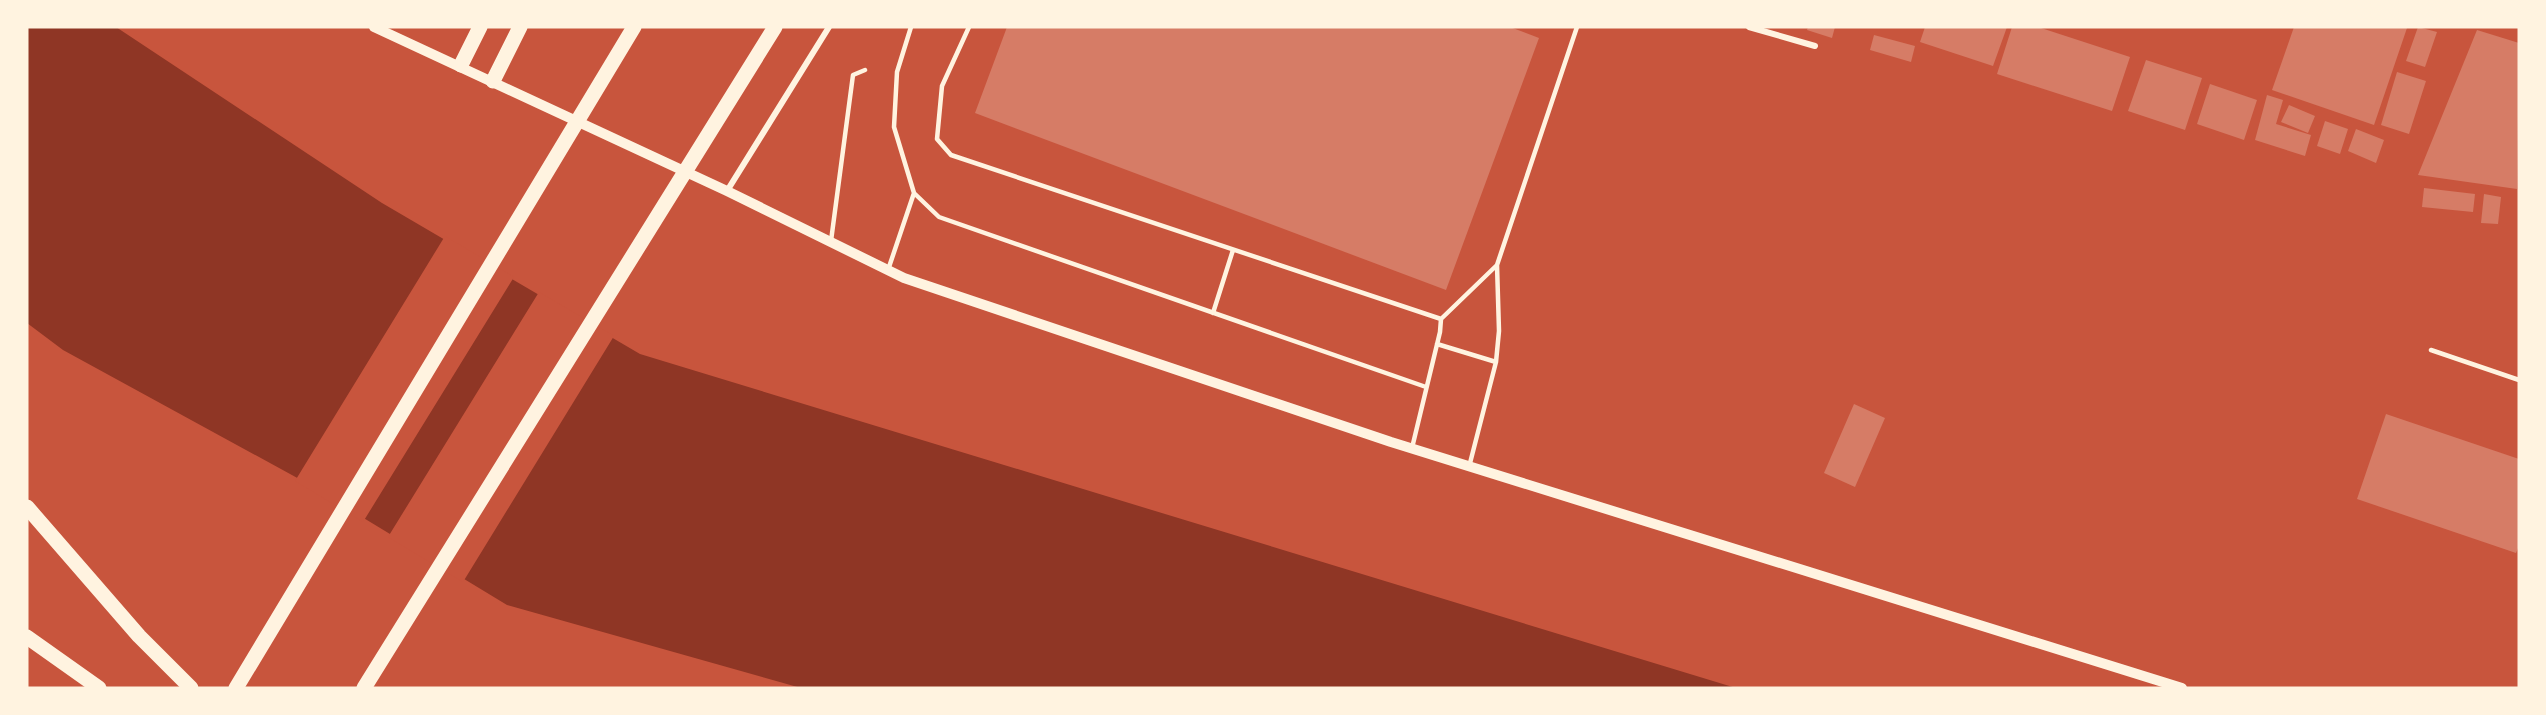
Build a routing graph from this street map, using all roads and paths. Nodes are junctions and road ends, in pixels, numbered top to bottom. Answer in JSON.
{"nodes":[{"id":1,"x":375,"y":27,"type":"edge"},
{"id":2,"x":480,"y":27,"type":"edge"},
{"id":3,"x":520,"y":27,"type":"edge"},
{"id":4,"x":775,"y":27,"type":"edge"},
{"id":5,"x":829,"y":27,"type":"edge"},
{"id":6,"x":911,"y":27,"type":"edge"},
{"id":7,"x":969,"y":27,"type":"edge"},
{"id":8,"x":1577,"y":27,"type":"edge"},
{"id":9,"x":1749,"y":27,"type":"edge"},
{"id":10,"x":631,"y":30,"type":"edge"},
{"id":11,"x":1815,"y":46,"type":"dead end"},
{"id":12,"x":461,"y":65,"type":"junction"},
{"id":13,"x":865,"y":70,"type":"dead end"},
{"id":14,"x":493,"y":81,"type":"junction"},
{"id":15,"x":727,"y":191,"type":"junction"},
{"id":16,"x":914,"y":193,"type":"junction"},
{"id":17,"x":831,"y":241,"type":"junction"},
{"id":18,"x":1233,"y":250,"type":"junction"},
{"id":19,"x":1497,"y":265,"type":"junction"},
{"id":20,"x":888,"y":270,"type":"junction"},
{"id":21,"x":1213,"y":313,"type":"junction"},
{"id":22,"x":1441,"y":319,"type":"junction"},
{"id":23,"x":1437,"y":344,"type":"junction"},
{"id":24,"x":2432,"y":350,"type":"dead end"},
{"id":25,"x":1496,"y":362,"type":"junction"},
{"id":26,"x":2519,"y":380,"type":"edge"},
{"id":27,"x":1426,"y":387,"type":"junction"},
{"id":28,"x":1412,"y":448,"type":"junction"},
{"id":29,"x":1468,"y":467,"type":"junction"},
{"id":30,"x":27,"y":507,"type":"edge"},
{"id":31,"x":27,"y":637,"type":"edge"},
{"id":32,"x":99,"y":688,"type":"edge"},
{"id":33,"x":190,"y":688,"type":"edge"},
{"id":34,"x":236,"y":688,"type":"edge"},
{"id":35,"x":364,"y":688,"type":"edge"},
{"id":36,"x":2182,"y":688,"type":"edge"}],
"edges":[{"from":1,"to":12,"type":"street"},
{"from":2,"to":12,"type":"main road"},
{"from":3,"to":14,"type":"main road"},
{"from":4,"to":35,"type":"main road"},
{"from":5,"to":15,"type":"street"},
{"from":6,"to":16,"type":"lane"},
{"from":7,"to":18,"type":"lane"},
{"from":8,"to":19,"type":"lane"},
{"from":9,"to":11,"type":"street"},
{"from":10,"to":34,"type":"main road"},
{"from":12,"to":14,"type":"street"},
{"from":13,"to":17,"type":"lane"},
{"from":14,"to":15,"type":"street"},
{"from":15,"to":17,"type":"street"},
{"from":16,"to":20,"type":"lane"},
{"from":16,"to":21,"type":"lane"},
{"from":17,"to":20,"type":"street"},
{"from":18,"to":21,"type":"lane"},
{"from":18,"to":22,"type":"lane"},
{"from":19,"to":22,"type":"lane"},
{"from":19,"to":25,"type":"lane"},
{"from":20,"to":28,"type":"street"},
{"from":21,"to":27,"type":"lane"},
{"from":22,"to":23,"type":"lane"},
{"from":23,"to":25,"type":"lane"},
{"from":23,"to":27,"type":"lane"},
{"from":24,"to":26,"type":"lane"},
{"from":25,"to":29,"type":"lane"},
{"from":27,"to":28,"type":"lane"},
{"from":28,"to":29,"type":"street"},
{"from":29,"to":36,"type":"street"},
{"from":30,"to":33,"type":"main road"},
{"from":31,"to":32,"type":"main road"}]}
